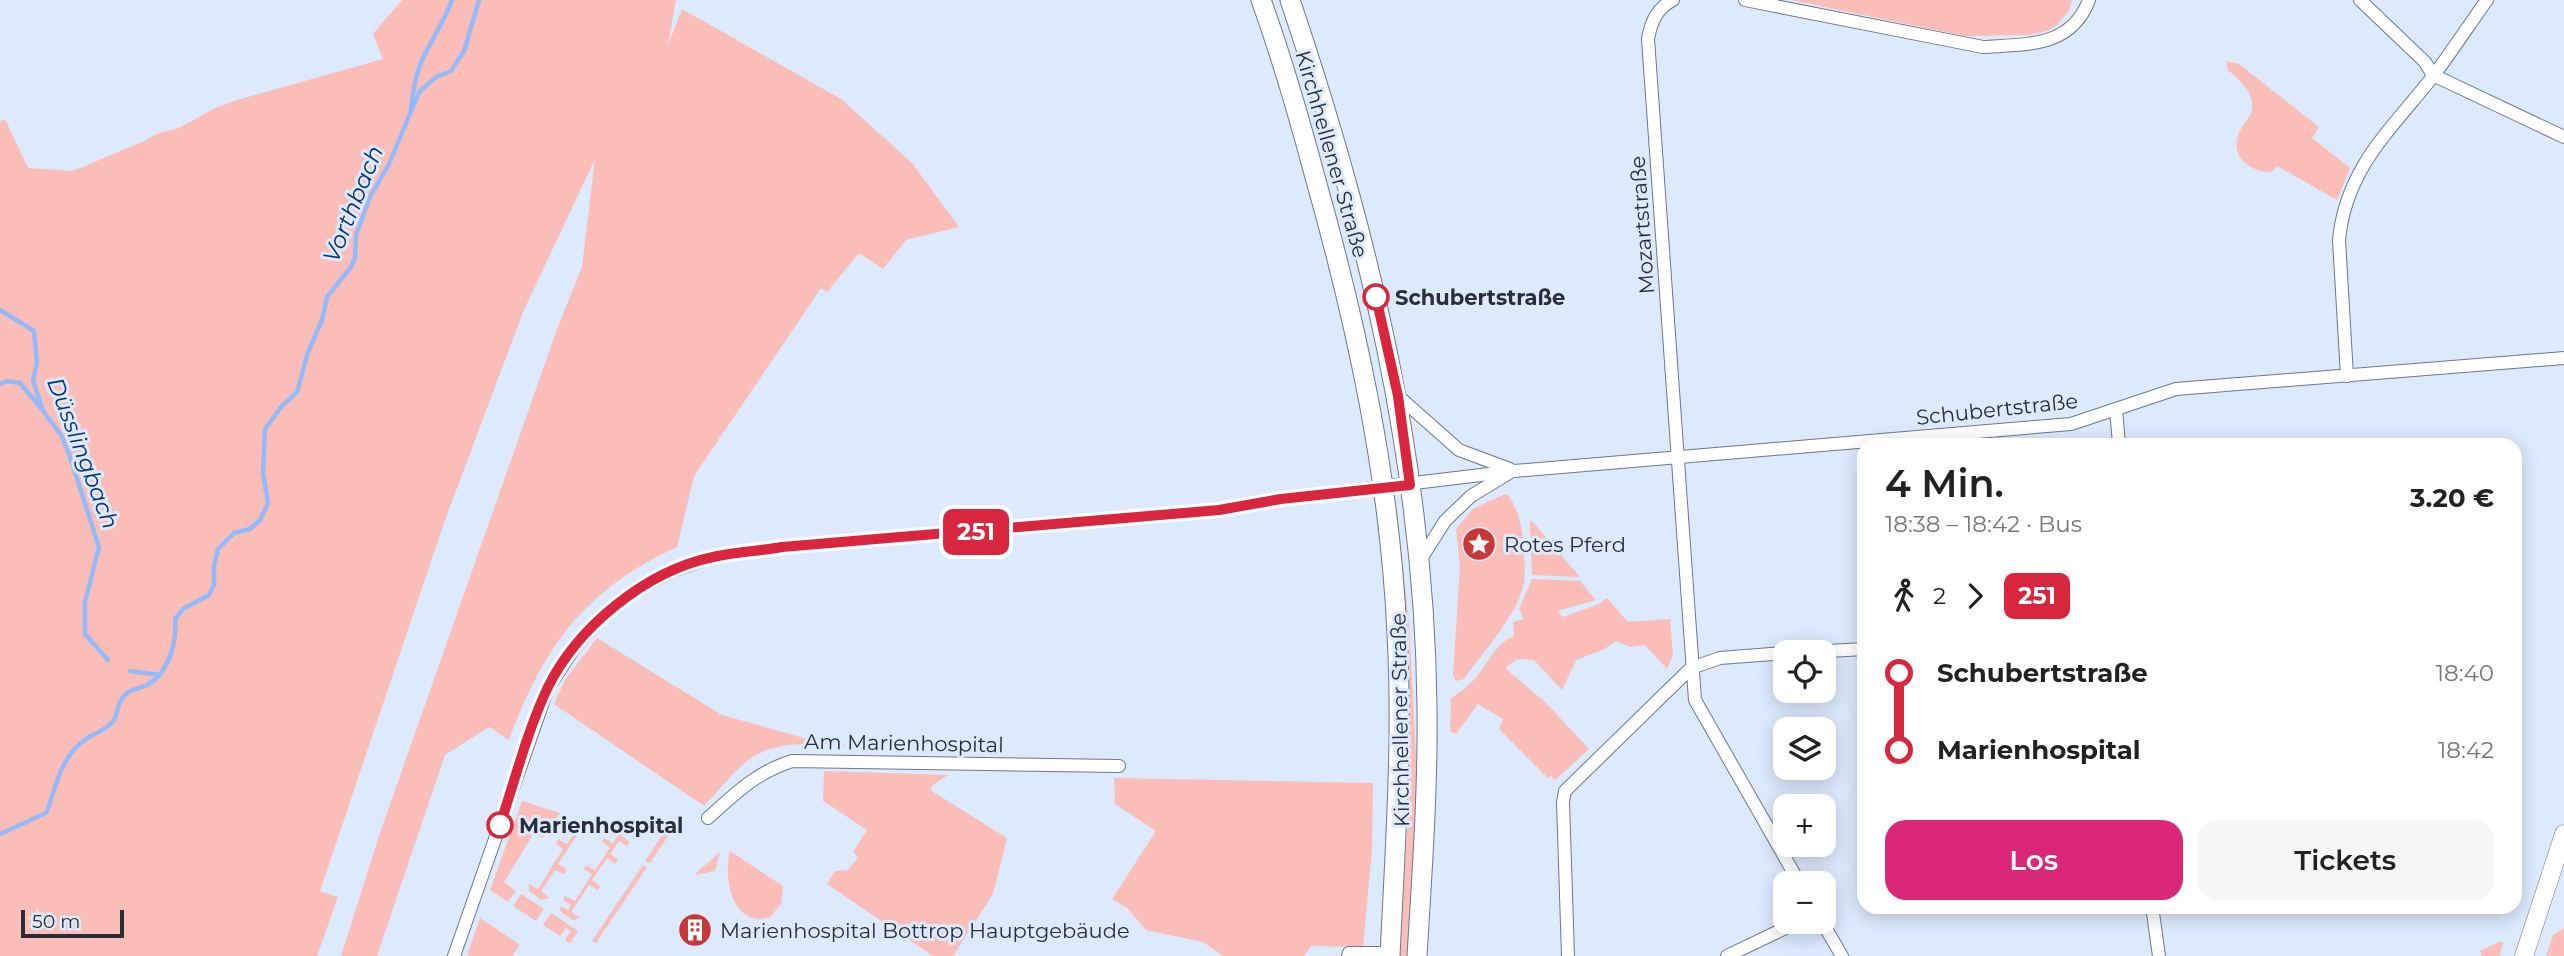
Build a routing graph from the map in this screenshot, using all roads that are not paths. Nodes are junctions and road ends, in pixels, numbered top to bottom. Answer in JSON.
{"nodes":[{"id":1,"x":1261,"y":0,"type":"edge"},
{"id":2,"x":1290,"y":0,"type":"edge"},
{"id":3,"x":1673,"y":0,"type":"edge"},
{"id":4,"x":1745,"y":0,"type":"edge"},
{"id":5,"x":2089,"y":0,"type":"edge"},
{"id":6,"x":2360,"y":0,"type":"edge"},
{"id":7,"x":2487,"y":0,"type":"edge"},
{"id":8,"x":2433,"y":75,"type":"junction"},
{"id":9,"x":2564,"y":137,"type":"edge"},
{"id":10,"x":2564,"y":358,"type":"edge"},
{"id":11,"x":2347,"y":376,"type":"junction"},
{"id":12,"x":1398,"y":396,"type":"junction"},
{"id":13,"x":2116,"y":409,"type":"junction"},
{"id":14,"x":1904,"y":438,"type":"edge"},
{"id":15,"x":2118,"y":438,"type":"edge"},
{"id":16,"x":1857,"y":442,"type":"edge"},
{"id":17,"x":1677,"y":457,"type":"junction"},
{"id":18,"x":1514,"y":471,"type":"junction"},
{"id":19,"x":1410,"y":485,"type":"junction"},
{"id":20,"x":1383,"y":487,"type":"junction"},
{"id":21,"x":1419,"y":562,"type":"junction"},
{"id":22,"x":1857,"y":649,"type":"edge"},
{"id":23,"x":1836,"y":651,"type":"edge"},
{"id":24,"x":1773,"y":654,"type":"edge"},
{"id":25,"x":1691,"y":668,"type":"junction"},
{"id":26,"x":1118,"y":766,"type":"dead end"},
{"id":27,"x":708,"y":818,"type":"dead end"},
{"id":28,"x":2564,"y":834,"type":"edge"},
{"id":29,"x":1793,"y":871,"type":"edge"},
{"id":30,"x":2153,"y":914,"type":"edge"},
{"id":31,"x":1773,"y":934,"type":"edge"},
{"id":32,"x":1829,"y":934,"type":"edge"},
{"id":33,"x":1390,"y":955,"type":"edge"},
{"id":34,"x":454,"y":956,"type":"edge"},
{"id":35,"x":1348,"y":956,"type":"edge"},
{"id":36,"x":1417,"y":956,"type":"edge"},
{"id":37,"x":1568,"y":956,"type":"edge"},
{"id":38,"x":1727,"y":956,"type":"edge"},
{"id":39,"x":1842,"y":956,"type":"edge"},
{"id":40,"x":2159,"y":956,"type":"edge"},
{"id":41,"x":2524,"y":956,"type":"edge"}],
"edges":[{"from":1,"to":20,"type":"main road","name":"Kirchhellener Straße"},
{"from":2,"to":12,"type":"main road","name":"Kirchhellener Straße"},
{"from":3,"to":17,"type":"street","name":"Mozartstraße"},
{"from":4,"to":5,"type":"street"},
{"from":6,"to":8,"type":"street"},
{"from":7,"to":8,"type":"street"},
{"from":8,"to":9,"type":"street"},
{"from":8,"to":11,"type":"street"},
{"from":10,"to":11,"type":"street","name":"Schubertstraße"},
{"from":11,"to":13,"type":"street","name":"Schubertstraße"},
{"from":12,"to":18,"type":"street","name":"Schubertstraße"},
{"from":12,"to":19,"type":"main road","name":"Kirchhellener Straße"},
{"from":13,"to":14,"type":"street","name":"Schubertstraße"},
{"from":13,"to":15,"type":"street"},
{"from":16,"to":17,"type":"street","name":"Schubertstraße"},
{"from":17,"to":18,"type":"street","name":"Schubertstraße"},
{"from":17,"to":25,"type":"street","name":"Mozartstraße"},
{"from":18,"to":19,"type":"street","name":"Schubertstraße"},
{"from":18,"to":21,"type":"street","name":"Schubertstraße"},
{"from":19,"to":20,"type":"street"},
{"from":19,"to":21,"type":"main road","name":"Kirchhellener Straße"},
{"from":20,"to":33,"type":"main road","name":"Kirchhellener Straße"},
{"from":20,"to":34,"type":"street"},
{"from":21,"to":36,"type":"main road","name":"Kirchhellener Straße"},
{"from":22,"to":23,"type":"street"},
{"from":24,"to":25,"type":"street"},
{"from":25,"to":29,"type":"street","name":"Mozartstraße"},
{"from":25,"to":37,"type":"street"},
{"from":26,"to":27,"type":"street","name":"Am Marienhospital"},
{"from":28,"to":41,"type":"main road"},
{"from":30,"to":40,"type":"street"},
{"from":31,"to":38,"type":"street"},
{"from":32,"to":39,"type":"street"},
{"from":33,"to":35,"type":"street","name":"Kirchhellener Straße"}]}
